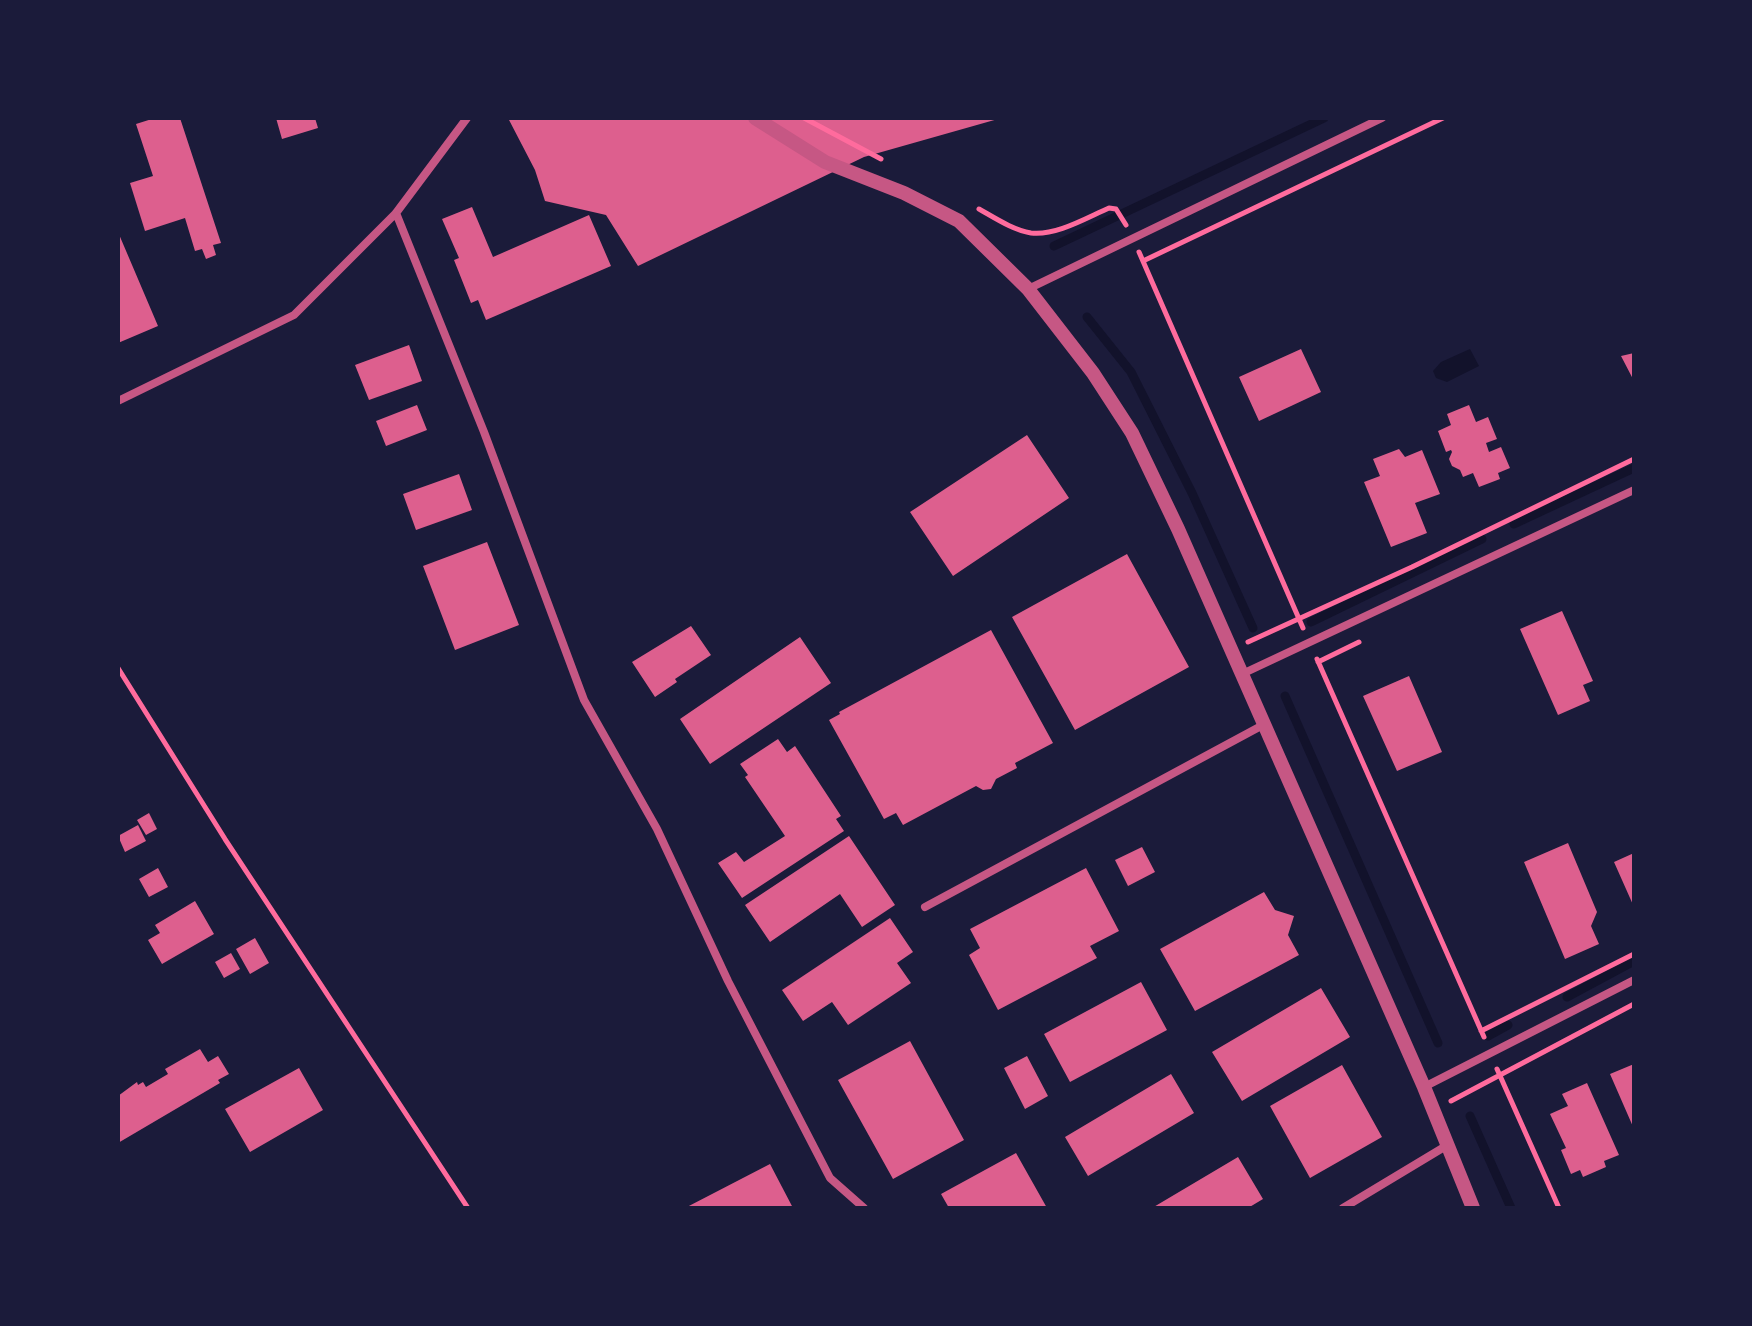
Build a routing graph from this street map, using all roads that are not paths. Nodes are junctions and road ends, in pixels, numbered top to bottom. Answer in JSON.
{"nodes":[{"id":1,"x":467,"y":118,"type":"edge"},
{"id":2,"x":755,"y":118,"type":"edge"},
{"id":3,"x":1382,"y":118,"type":"edge"},
{"id":4,"x":396,"y":213,"type":"junction"},
{"id":5,"x":1028,"y":289,"type":"junction"},
{"id":6,"x":118,"y":401,"type":"edge"},
{"id":7,"x":1634,"y":490,"type":"edge"},
{"id":8,"x":1242,"y":674,"type":"junction"},
{"id":9,"x":1263,"y":725,"type":"junction"},
{"id":10,"x":925,"y":907,"type":"dead end"},
{"id":11,"x":1634,"y":980,"type":"edge"},
{"id":12,"x":1424,"y":1087,"type":"junction"},
{"id":13,"x":1446,"y":1146,"type":"junction"},
{"id":14,"x":864,"y":1208,"type":"edge"},
{"id":15,"x":1343,"y":1208,"type":"edge"},
{"id":16,"x":1473,"y":1208,"type":"edge"}],
"edges":[{"from":1,"to":4,"type":"street"},
{"from":2,"to":5,"type":"street"},
{"from":3,"to":5,"type":"street"},
{"from":4,"to":6,"type":"street"},
{"from":4,"to":14,"type":"street"},
{"from":5,"to":8,"type":"street"},
{"from":7,"to":8,"type":"street"},
{"from":8,"to":9,"type":"street"},
{"from":9,"to":10,"type":"street"},
{"from":9,"to":12,"type":"street"},
{"from":11,"to":12,"type":"street"},
{"from":12,"to":13,"type":"street"},
{"from":13,"to":15,"type":"street"},
{"from":13,"to":16,"type":"street"}]}
